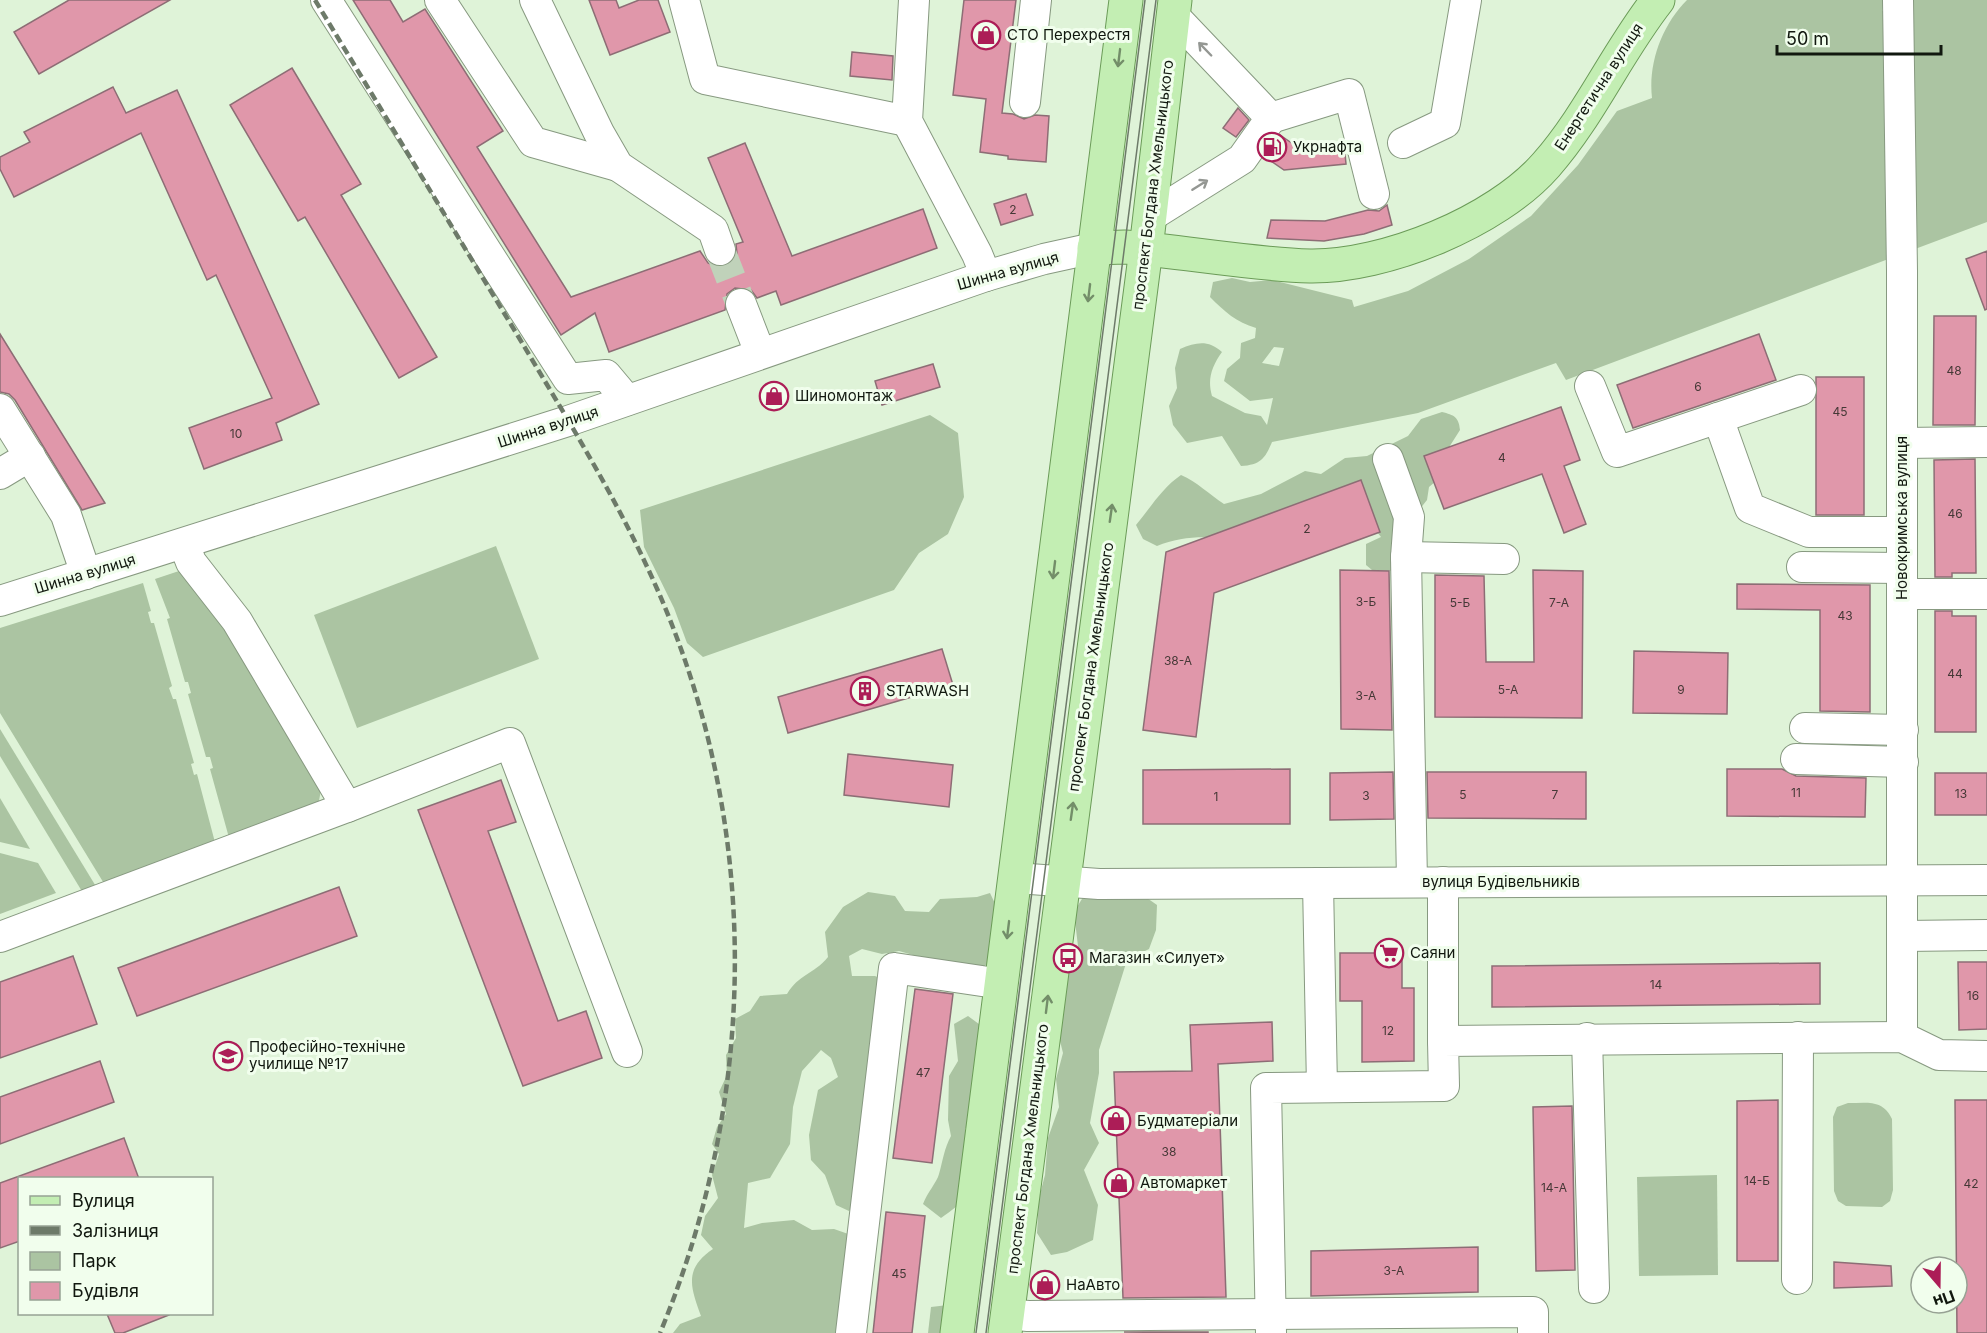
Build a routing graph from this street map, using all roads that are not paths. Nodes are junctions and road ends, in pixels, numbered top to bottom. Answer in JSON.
{"nodes":[{"id":1,"x":326,"y":0,"type":"edge"},
{"id":2,"x":440,"y":0,"type":"edge"},
{"id":3,"x":535,"y":0,"type":"edge"},
{"id":4,"x":684,"y":0,"type":"edge"},
{"id":5,"x":914,"y":0,"type":"edge"},
{"id":6,"x":1036,"y":0,"type":"edge"},
{"id":7,"x":1126,"y":0,"type":"edge"},
{"id":8,"x":1466,"y":0,"type":"edge"},
{"id":9,"x":1658,"y":0,"type":"edge"},
{"id":10,"x":1898,"y":0,"type":"edge"},
{"id":11,"x":1174,"y":8,"type":"edge"},
{"id":12,"x":1025,"y":102,"type":"dead end"},
{"id":13,"x":1271,"y":118,"type":"junction"},
{"id":14,"x":907,"y":121,"type":"junction"},
{"id":15,"x":1403,"y":143,"type":"dead end"},
{"id":16,"x":618,"y":166,"type":"junction"},
{"id":17,"x":1374,"y":194,"type":"dead end"},
{"id":18,"x":1151,"y":216,"type":"junction"},
{"id":19,"x":1094,"y":248,"type":"junction"},
{"id":20,"x":1146,"y":249,"type":"junction"},
{"id":21,"x":720,"y":250,"type":"tunnel mouth"},
{"id":22,"x":986,"y":276,"type":"junction"},
{"id":23,"x":741,"y":304,"type":"tunnel mouth"},
{"id":24,"x":760,"y":353,"type":"junction"},
{"id":25,"x":1590,"y":387,"type":"dead end"},
{"id":26,"x":1801,"y":390,"type":"dead end"},
{"id":27,"x":627,"y":400,"type":"junction"},
{"id":28,"x":0,"y":409,"type":"edge"},
{"id":29,"x":1718,"y":418,"type":"junction"},
{"id":30,"x":1902,"y":442,"type":"junction"},
{"id":31,"x":1987,"y":442,"type":"edge"},
{"id":32,"x":30,"y":456,"type":"junction"},
{"id":33,"x":1388,"y":459,"type":"dead end"},
{"id":34,"x":0,"y":474,"type":"edge"},
{"id":35,"x":1902,"y":532,"type":"junction"},
{"id":36,"x":184,"y":544,"type":"junction"},
{"id":37,"x":1406,"y":557,"type":"junction"},
{"id":38,"x":1504,"y":559,"type":"dead end"},
{"id":39,"x":1802,"y":567,"type":"dead end"},
{"id":40,"x":86,"y":574,"type":"junction"},
{"id":41,"x":1902,"y":581,"type":"junction"},
{"id":42,"x":1987,"y":594,"type":"edge"},
{"id":43,"x":0,"y":601,"type":"edge"},
{"id":44,"x":1805,"y":728,"type":"dead end"},
{"id":45,"x":1903,"y":730,"type":"junction"},
{"id":46,"x":1796,"y":759,"type":"dead end"},
{"id":47,"x":1903,"y":762,"type":"junction"},
{"id":48,"x":347,"y":807,"type":"junction"},
{"id":49,"x":1015,"y":878,"type":"junction"},
{"id":50,"x":1903,"y":880,"type":"junction"},
{"id":51,"x":1987,"y":880,"type":"edge"},
{"id":52,"x":1062,"y":882,"type":"junction"},
{"id":53,"x":1412,"y":882,"type":"junction"},
{"id":54,"x":1443,"y":882,"type":"junction"},
{"id":55,"x":1318,"y":883,"type":"junction"},
{"id":56,"x":1987,"y":935,"type":"edge"},
{"id":57,"x":1903,"y":936,"type":"junction"},
{"id":58,"x":0,"y":937,"type":"edge"},
{"id":59,"x":1002,"y":984,"type":"junction"},
{"id":60,"x":1798,"y":1037,"type":"junction"},
{"id":61,"x":1902,"y":1037,"type":"junction"},
{"id":62,"x":1587,"y":1038,"type":"junction"},
{"id":63,"x":1443,"y":1041,"type":"junction"},
{"id":64,"x":627,"y":1052,"type":"dead end"},
{"id":65,"x":1987,"y":1056,"type":"edge"},
{"id":66,"x":1322,"y":1087,"type":"junction"},
{"id":67,"x":1797,"y":1279,"type":"dead end"},
{"id":68,"x":1593,"y":1288,"type":"dead end"},
{"id":69,"x":1006,"y":1323,"type":"edge"},
{"id":70,"x":1271,"y":1324,"type":"edge"},
{"id":71,"x":851,"y":1333,"type":"edge"},
{"id":72,"x":957,"y":1333,"type":"edge"},
{"id":73,"x":1533,"y":1333,"type":"edge"}],
"edges":[{"from":1,"to":27,"type":"street"},
{"from":2,"to":16,"type":"street"},
{"from":3,"to":16,"type":"street"},
{"from":4,"to":14,"type":"street"},
{"from":5,"to":14,"type":"street"},
{"from":6,"to":12,"type":"street"},
{"from":7,"to":19,"type":"main road","one_way":true},
{"from":8,"to":15,"type":"street"},
{"from":9,"to":20,"type":"main road","name":"Енергетична вулиця"},
{"from":10,"to":30,"type":"street","name":"Новокримська вулиця"},
{"from":13,"to":11,"type":"street","one_way":true},
{"from":11,"to":18,"type":"main road","name":"проспект Богдана Хмельницького"},
{"from":13,"to":17,"type":"street"},
{"from":18,"to":13,"type":"street","one_way":true},
{"from":14,"to":22,"type":"street"},
{"from":16,"to":21,"type":"street"},
{"from":18,"to":20,"type":"main road","name":"проспект Богдана Хмельницького"},
{"from":19,"to":20,"type":"main road","name":"Енергетична вулиця"},
{"from":19,"to":22,"type":"street","name":"Шинна вулиця"},
{"from":19,"to":49,"type":"main road","one_way":true},
{"from":52,"to":20,"type":"main road","name":"проспект Богдана Хмельницького","one_way":true},
{"from":22,"to":24,"type":"street","name":"Шинна вулиця"},
{"from":23,"to":24,"type":"street"},
{"from":24,"to":27,"type":"street","name":"Шинна вулиця"},
{"from":25,"to":29,"type":"street"},
{"from":26,"to":29,"type":"street"},
{"from":27,"to":36,"type":"street","name":"Шинна вулиця"},
{"from":28,"to":32,"type":"street"},
{"from":29,"to":35,"type":"street"},
{"from":30,"to":31,"type":"street"},
{"from":30,"to":35,"type":"street","name":"Новокримська вулиця"},
{"from":32,"to":34,"type":"street"},
{"from":32,"to":40,"type":"street"},
{"from":33,"to":37,"type":"street"},
{"from":35,"to":41,"type":"street","name":"Новокримська вулиця"},
{"from":36,"to":40,"type":"street","name":"Шинна вулиця"},
{"from":36,"to":48,"type":"street"},
{"from":37,"to":38,"type":"street"},
{"from":37,"to":53,"type":"street"},
{"from":39,"to":41,"type":"street"},
{"from":40,"to":43,"type":"street","name":"Шинна вулиця"},
{"from":41,"to":42,"type":"street"},
{"from":41,"to":45,"type":"street","name":"Новокримська вулиця"},
{"from":44,"to":45,"type":"street"},
{"from":45,"to":47,"type":"street","name":"Новокримська вулиця"},
{"from":46,"to":47,"type":"street"},
{"from":47,"to":50,"type":"street","name":"Новокримська вулиця"},
{"from":48,"to":58,"type":"street"},
{"from":48,"to":64,"type":"street"},
{"from":49,"to":52,"type":"street","name":"вулиця Будівельників"},
{"from":49,"to":59,"type":"main road","one_way":true},
{"from":50,"to":51,"type":"street","name":"вулиця Будівельників"},
{"from":50,"to":54,"type":"street","name":"вулиця Будівельників"},
{"from":50,"to":57,"type":"street","name":"Новокримська вулиця"},
{"from":52,"to":55,"type":"street","name":"вулиця Будівельників"},
{"from":69,"to":52,"type":"main road","name":"проспект Богдана Хмельницького","one_way":true},
{"from":53,"to":54,"type":"street","name":"вулиця Будівельників"},
{"from":53,"to":55,"type":"street","name":"вулиця Будівельників"},
{"from":54,"to":63,"type":"street"},
{"from":55,"to":66,"type":"street"},
{"from":56,"to":57,"type":"street"},
{"from":57,"to":61,"type":"street","name":"Новокримська вулиця"},
{"from":59,"to":71,"type":"street"},
{"from":59,"to":72,"type":"main road"},
{"from":60,"to":61,"type":"street"},
{"from":60,"to":62,"type":"street"},
{"from":60,"to":67,"type":"street"},
{"from":61,"to":65,"type":"street"},
{"from":62,"to":63,"type":"street"},
{"from":62,"to":68,"type":"street"},
{"from":63,"to":66,"type":"street"},
{"from":66,"to":70,"type":"street"},
{"from":69,"to":70,"type":"street"},
{"from":70,"to":73,"type":"street"}]}
